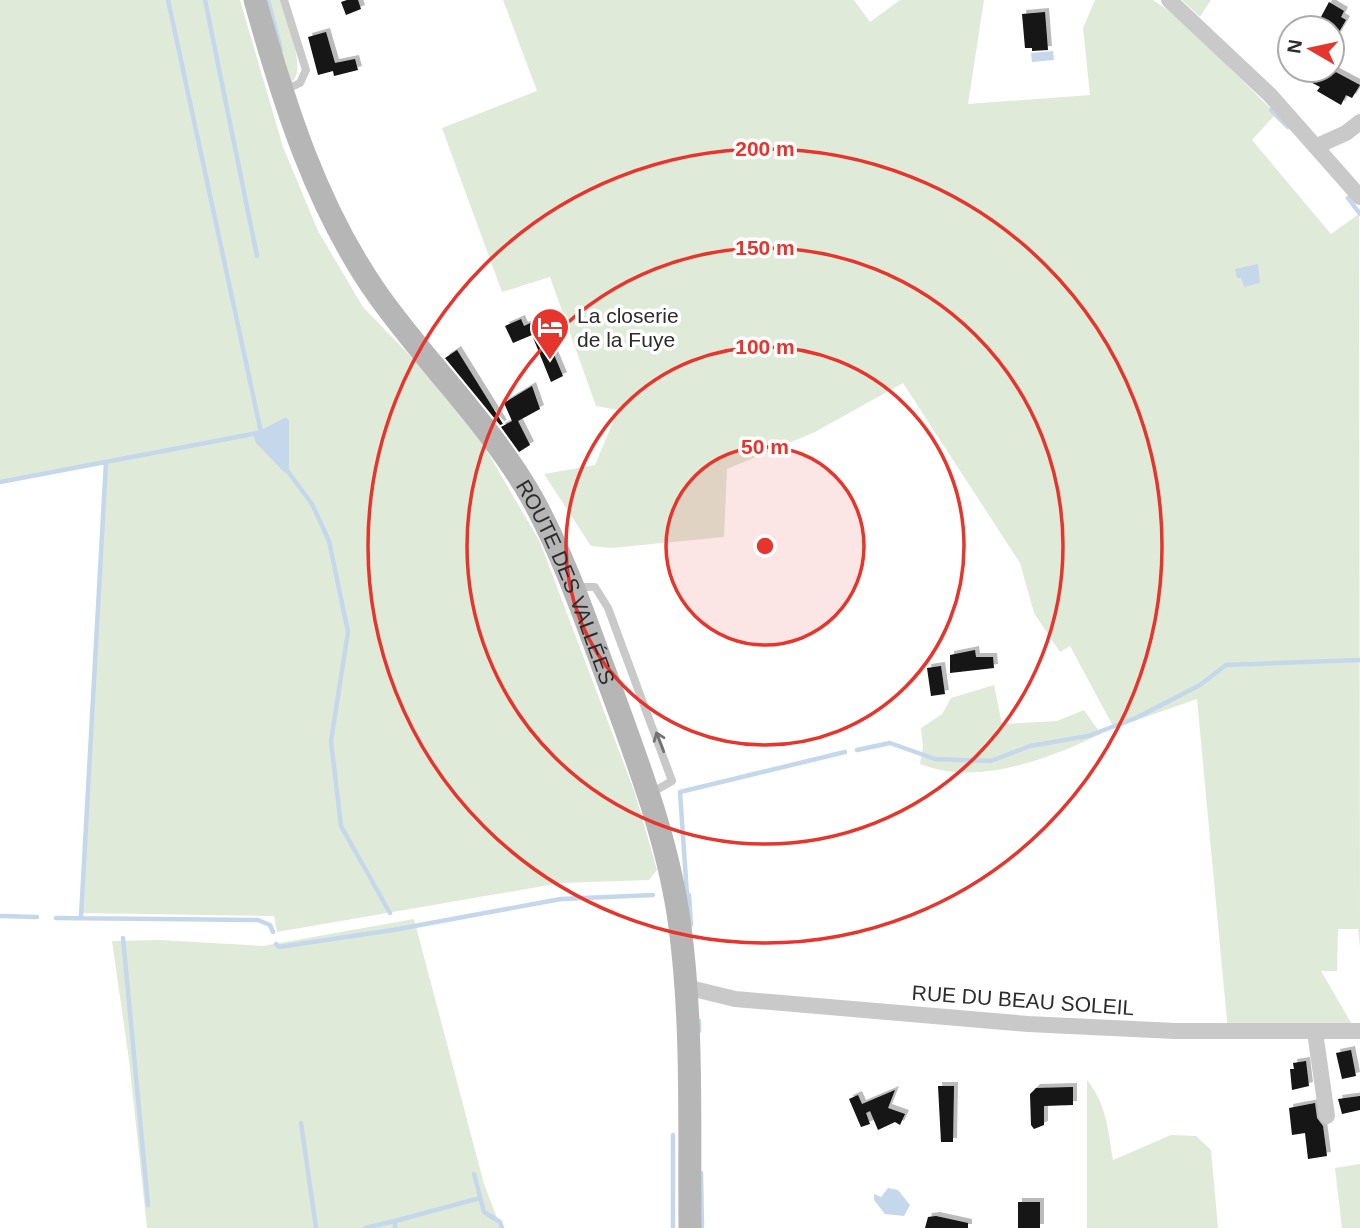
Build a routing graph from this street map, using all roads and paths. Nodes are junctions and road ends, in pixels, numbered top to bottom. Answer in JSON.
{"nodes":[{"id":1,"x":255,"y":0,"type":"edge"},
{"id":2,"x":284,"y":0,"type":"edge"},
{"id":3,"x":1169,"y":0,"type":"edge"},
{"id":4,"x":282,"y":91,"type":"junction"},
{"id":5,"x":1360,"y":122,"type":"edge"},
{"id":6,"x":1317,"y":146,"type":"junction"},
{"id":7,"x":1360,"y":197,"type":"edge"},
{"id":8,"x":686,"y":987,"type":"junction"},
{"id":9,"x":1360,"y":1031,"type":"edge"},
{"id":10,"x":1315,"y":1032,"type":"junction"},
{"id":11,"x":1327,"y":1116,"type":"dead end"},
{"id":12,"x":690,"y":1228,"type":"edge"}],
"edges":[{"from":1,"to":4,"type":"main road","name":"ROUTE DES VALLÉES"},
{"from":2,"to":4,"type":"lane"},
{"from":3,"to":6,"type":"street"},
{"from":4,"to":8,"type":"main road","name":"ROUTE DES VALLÉES"},
{"from":5,"to":6,"type":"street"},
{"from":6,"to":7,"type":"street"},
{"from":8,"to":10,"type":"street","name":"RUE DU BEAU SOLEIL"},
{"from":8,"to":12,"type":"main road","name":"ROUTE DES VALLÉES"},
{"from":9,"to":10,"type":"street","name":"RUE DU BEAU SOLEIL"},
{"from":10,"to":11,"type":"street"}]}
